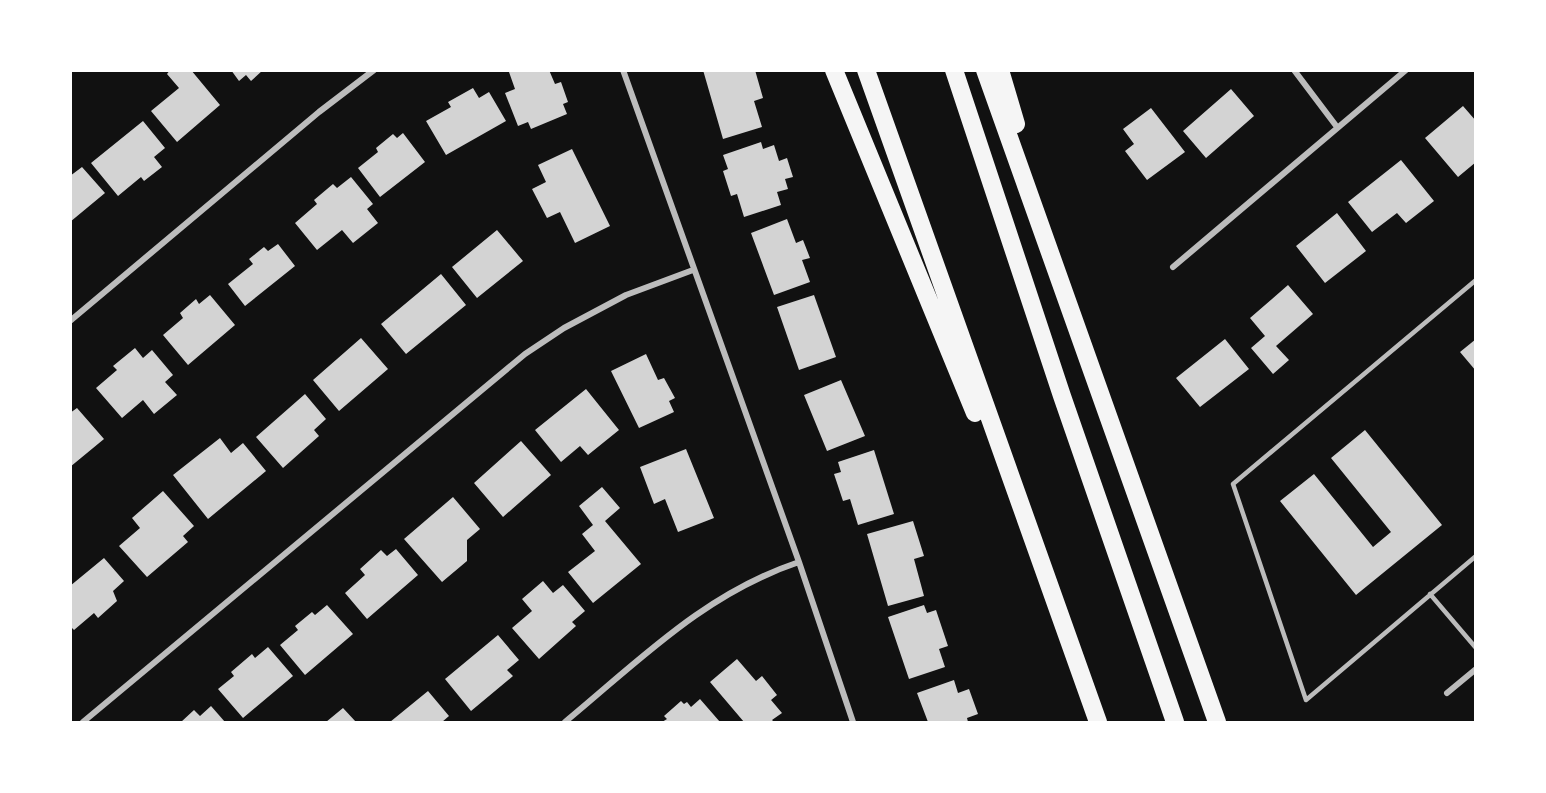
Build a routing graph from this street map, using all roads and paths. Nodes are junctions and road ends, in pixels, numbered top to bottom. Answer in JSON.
{"nodes":[{"id":1,"x":374,"y":70,"type":"edge"},
{"id":2,"x":623,"y":70,"type":"edge"},
{"id":3,"x":834,"y":70,"type":"edge"},
{"id":4,"x":866,"y":70,"type":"edge"},
{"id":5,"x":954,"y":70,"type":"edge"},
{"id":6,"x":985,"y":70,"type":"edge"},
{"id":7,"x":1000,"y":70,"type":"edge"},
{"id":8,"x":1294,"y":70,"type":"edge"},
{"id":9,"x":1406,"y":70,"type":"edge"},
{"id":10,"x":1337,"y":127,"type":"junction"},
{"id":11,"x":1173,"y":267,"type":"dead end"},
{"id":12,"x":693,"y":270,"type":"junction"},
{"id":13,"x":1476,"y":280,"type":"edge"},
{"id":14,"x":70,"y":321,"type":"edge"},
{"id":15,"x":1078,"y":330,"type":"junction"},
{"id":16,"x":1476,"y":556,"type":"edge"},
{"id":17,"x":799,"y":562,"type":"junction"},
{"id":18,"x":1430,"y":594,"type":"junction"},
{"id":19,"x":1476,"y":648,"type":"edge"},
{"id":20,"x":1072,"y":651,"type":"junction"},
{"id":21,"x":1476,"y":669,"type":"edge"},
{"id":22,"x":1447,"y":693,"type":"dead end"},
{"id":23,"x":83,"y":723,"type":"edge"},
{"id":24,"x":565,"y":723,"type":"edge"},
{"id":25,"x":853,"y":723,"type":"edge"},
{"id":26,"x":1098,"y":723,"type":"edge"},
{"id":27,"x":1175,"y":723,"type":"edge"},
{"id":28,"x":1218,"y":723,"type":"edge"}],
"edges":[{"from":1,"to":14,"type":"street"},
{"from":2,"to":12,"type":"street"},
{"from":3,"to":20,"type":"highway"},
{"from":4,"to":20,"type":"highway"},
{"from":5,"to":27,"type":"highway"},
{"from":6,"to":15,"type":"highway"},
{"from":7,"to":15,"type":"highway"},
{"from":8,"to":10,"type":"street"},
{"from":9,"to":10,"type":"street"},
{"from":10,"to":11,"type":"street"},
{"from":12,"to":17,"type":"street"},
{"from":12,"to":23,"type":"street"},
{"from":13,"to":18,"type":"lane"},
{"from":15,"to":28,"type":"highway"},
{"from":16,"to":18,"type":"lane"},
{"from":17,"to":24,"type":"street"},
{"from":17,"to":25,"type":"street"},
{"from":18,"to":19,"type":"lane"},
{"from":20,"to":26,"type":"highway"},
{"from":21,"to":22,"type":"street"}]}
